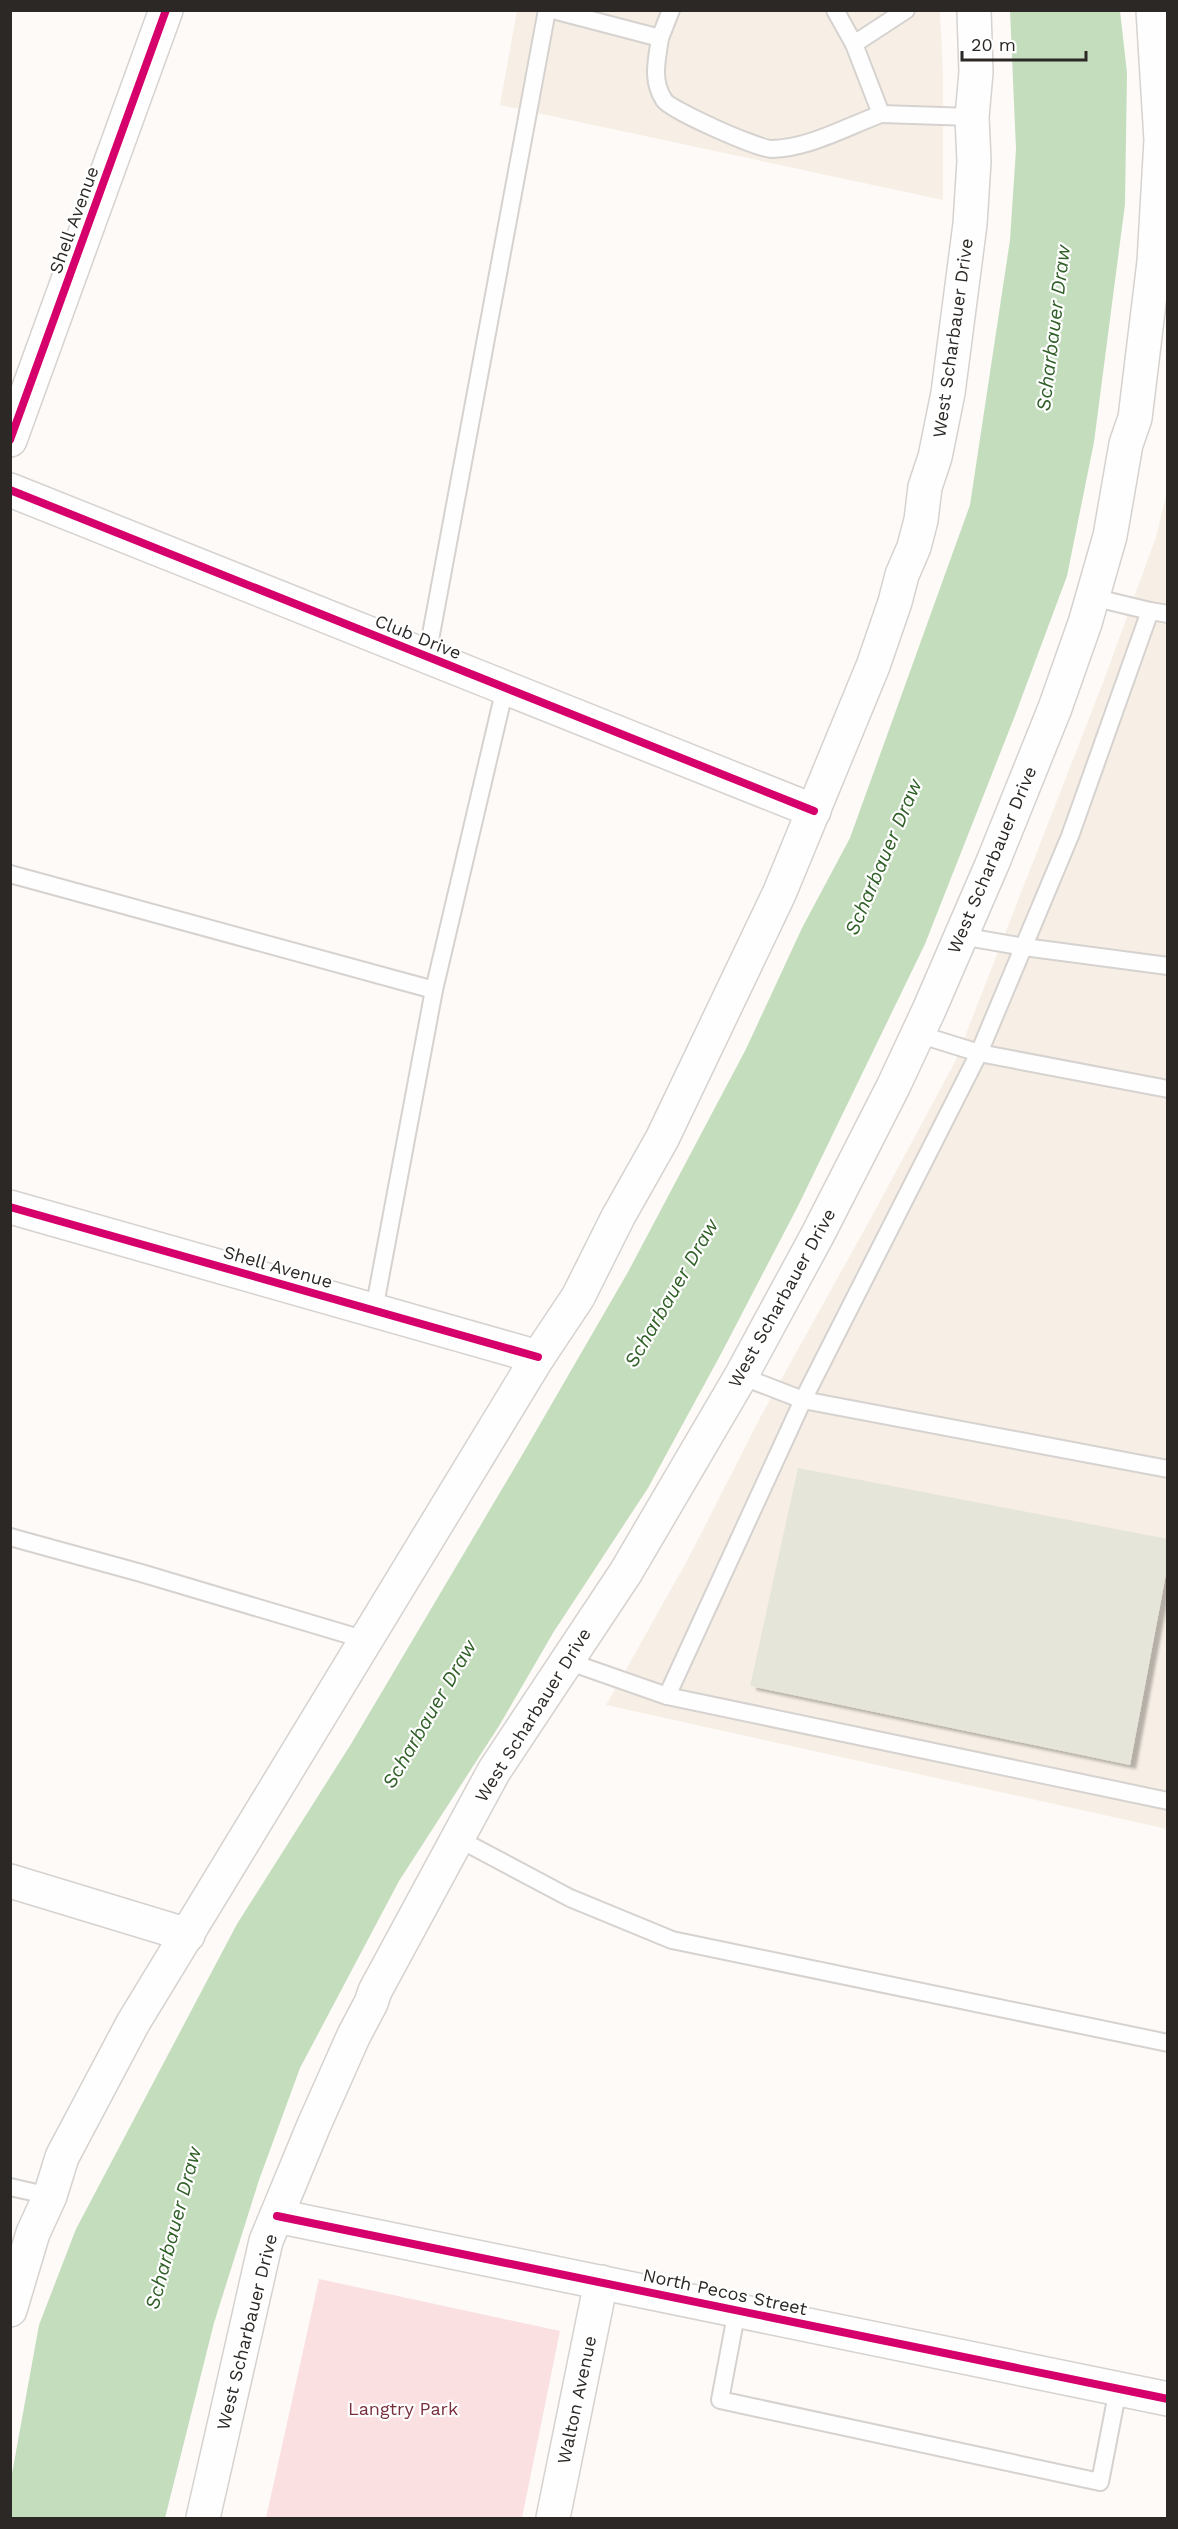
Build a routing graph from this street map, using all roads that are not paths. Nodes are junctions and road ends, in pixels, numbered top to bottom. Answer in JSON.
{"nodes":[{"id":1,"x":166,"y":10,"type":"edge"},
{"id":2,"x":547,"y":10,"type":"edge"},
{"id":3,"x":553,"y":10,"type":"edge"},
{"id":4,"x":671,"y":10,"type":"edge"},
{"id":5,"x":835,"y":10,"type":"edge"},
{"id":6,"x":906,"y":10,"type":"edge"},
{"id":7,"x":974,"y":10,"type":"edge"},
{"id":8,"x":1153,"y":10,"type":"edge"},
{"id":9,"x":660,"y":38,"type":"junction"},
{"id":10,"x":854,"y":44,"type":"junction"},
{"id":11,"x":881,"y":114,"type":"junction"},
{"id":12,"x":972,"y":117,"type":"junction"},
{"id":13,"x":1161,"y":253,"type":"edge"},
{"id":14,"x":10,"y":440,"type":"edge"},
{"id":15,"x":10,"y":490,"type":"edge"},
{"id":16,"x":1092,"y":597,"type":"junction"},
{"id":17,"x":1150,"y":611,"type":"junction"},
{"id":18,"x":1167,"y":614,"type":"edge"},
{"id":19,"x":427,"y":656,"type":"junction"},
{"id":20,"x":505,"y":688,"type":"junction"},
{"id":21,"x":814,"y":811,"type":"junction"},
{"id":22,"x":10,"y":874,"type":"edge"},
{"id":23,"x":961,"y":936,"type":"junction"},
{"id":24,"x":1024,"y":947,"type":"junction"},
{"id":25,"x":1167,"y":966,"type":"edge"},
{"id":26,"x":434,"y":990,"type":"junction"},
{"id":27,"x":918,"y":1034,"type":"junction"},
{"id":28,"x":979,"y":1053,"type":"junction"},
{"id":29,"x":1167,"y":1089,"type":"edge"},
{"id":30,"x":10,"y":1207,"type":"edge"},
{"id":31,"x":374,"y":1310,"type":"junction"},
{"id":32,"x":538,"y":1357,"type":"junction"},
{"id":33,"x":741,"y":1376,"type":"junction"},
{"id":34,"x":803,"y":1400,"type":"junction"},
{"id":35,"x":1167,"y":1469,"type":"edge"},
{"id":36,"x":10,"y":1537,"type":"edge"},
{"id":37,"x":366,"y":1641,"type":"junction"},
{"id":38,"x":567,"y":1661,"type":"junction"},
{"id":39,"x":667,"y":1696,"type":"junction"},
{"id":40,"x":1167,"y":1800,"type":"edge"},
{"id":41,"x":457,"y":1838,"type":"junction"},
{"id":42,"x":10,"y":1881,"type":"edge"},
{"id":43,"x":188,"y":1935,"type":"junction"},
{"id":44,"x":1167,"y":2043,"type":"edge"},
{"id":45,"x":10,"y":2187,"type":"edge"},
{"id":46,"x":50,"y":2196,"type":"junction"},
{"id":47,"x":277,"y":2216,"type":"junction"},
{"id":48,"x":601,"y":2282,"type":"junction"},
{"id":49,"x":10,"y":2310,"type":"edge"},
{"id":50,"x":737,"y":2310,"type":"junction"},
{"id":51,"x":1118,"y":2388,"type":"junction"},
{"id":52,"x":1167,"y":2399,"type":"edge"},
{"id":53,"x":203,"y":2518,"type":"edge"},
{"id":54,"x":553,"y":2518,"type":"edge"}],
"edges":[{"from":1,"to":14,"type":"main road","name":"Shell Avenue"},
{"from":2,"to":19,"type":"lane"},
{"from":3,"to":9,"type":"lane"},
{"from":4,"to":9,"type":"lane"},
{"from":5,"to":10,"type":"lane"},
{"from":6,"to":10,"type":"lane"},
{"from":7,"to":12,"type":"main road","name":"West Scharbauer Drive"},
{"from":8,"to":13,"type":"main road","name":"West Scharbauer Drive"},
{"from":9,"to":11,"type":"lane"},
{"from":10,"to":11,"type":"lane"},
{"from":11,"to":12,"type":"lane"},
{"from":12,"to":21,"type":"main road","name":"West Scharbauer Drive"},
{"from":13,"to":16,"type":"main road","name":"West Scharbauer Drive"},
{"from":15,"to":19,"type":"main road","name":"Club Drive"},
{"from":16,"to":17,"type":"lane"},
{"from":16,"to":23,"type":"main road","name":"West Scharbauer Drive"},
{"from":17,"to":18,"type":"lane"},
{"from":17,"to":24,"type":"lane"},
{"from":19,"to":20,"type":"main road","name":"Club Drive"},
{"from":20,"to":21,"type":"main road","name":"Club Drive"},
{"from":20,"to":26,"type":"lane"},
{"from":21,"to":32,"type":"main road","name":"West Scharbauer Drive"},
{"from":22,"to":26,"type":"lane"},
{"from":23,"to":24,"type":"lane"},
{"from":23,"to":27,"type":"main road","name":"West Scharbauer Drive"},
{"from":24,"to":25,"type":"lane"},
{"from":24,"to":28,"type":"lane"},
{"from":26,"to":31,"type":"lane"},
{"from":27,"to":28,"type":"lane"},
{"from":27,"to":33,"type":"main road","name":"West Scharbauer Drive"},
{"from":28,"to":29,"type":"lane"},
{"from":28,"to":34,"type":"lane"},
{"from":30,"to":31,"type":"main road","name":"Shell Avenue"},
{"from":31,"to":32,"type":"main road","name":"Shell Avenue"},
{"from":32,"to":37,"type":"main road","name":"West Scharbauer Drive"},
{"from":33,"to":34,"type":"lane"},
{"from":33,"to":38,"type":"main road","name":"West Scharbauer Drive"},
{"from":34,"to":35,"type":"lane"},
{"from":34,"to":39,"type":"lane"},
{"from":36,"to":37,"type":"lane"},
{"from":37,"to":43,"type":"main road","name":"West Scharbauer Drive"},
{"from":38,"to":39,"type":"lane"},
{"from":38,"to":41,"type":"main road","name":"West Scharbauer Drive"},
{"from":39,"to":40,"type":"lane"},
{"from":41,"to":44,"type":"lane"},
{"from":41,"to":47,"type":"main road","name":"West Scharbauer Drive"},
{"from":42,"to":43,"type":"main road"},
{"from":43,"to":46,"type":"main road","name":"West Scharbauer Drive"},
{"from":45,"to":46,"type":"lane"},
{"from":46,"to":49,"type":"main road","name":"West Scharbauer Drive"},
{"from":47,"to":48,"type":"main road","name":"North Pecos Street"},
{"from":47,"to":53,"type":"main road","name":"West Scharbauer Drive"},
{"from":48,"to":50,"type":"main road","name":"North Pecos Street"},
{"from":48,"to":54,"type":"main road","name":"Walton Avenue"},
{"from":50,"to":51,"type":"main road","name":"North Pecos Street"},
{"from":50,"to":51,"type":"lane"},
{"from":51,"to":52,"type":"main road","name":"North Pecos Street"}]}
